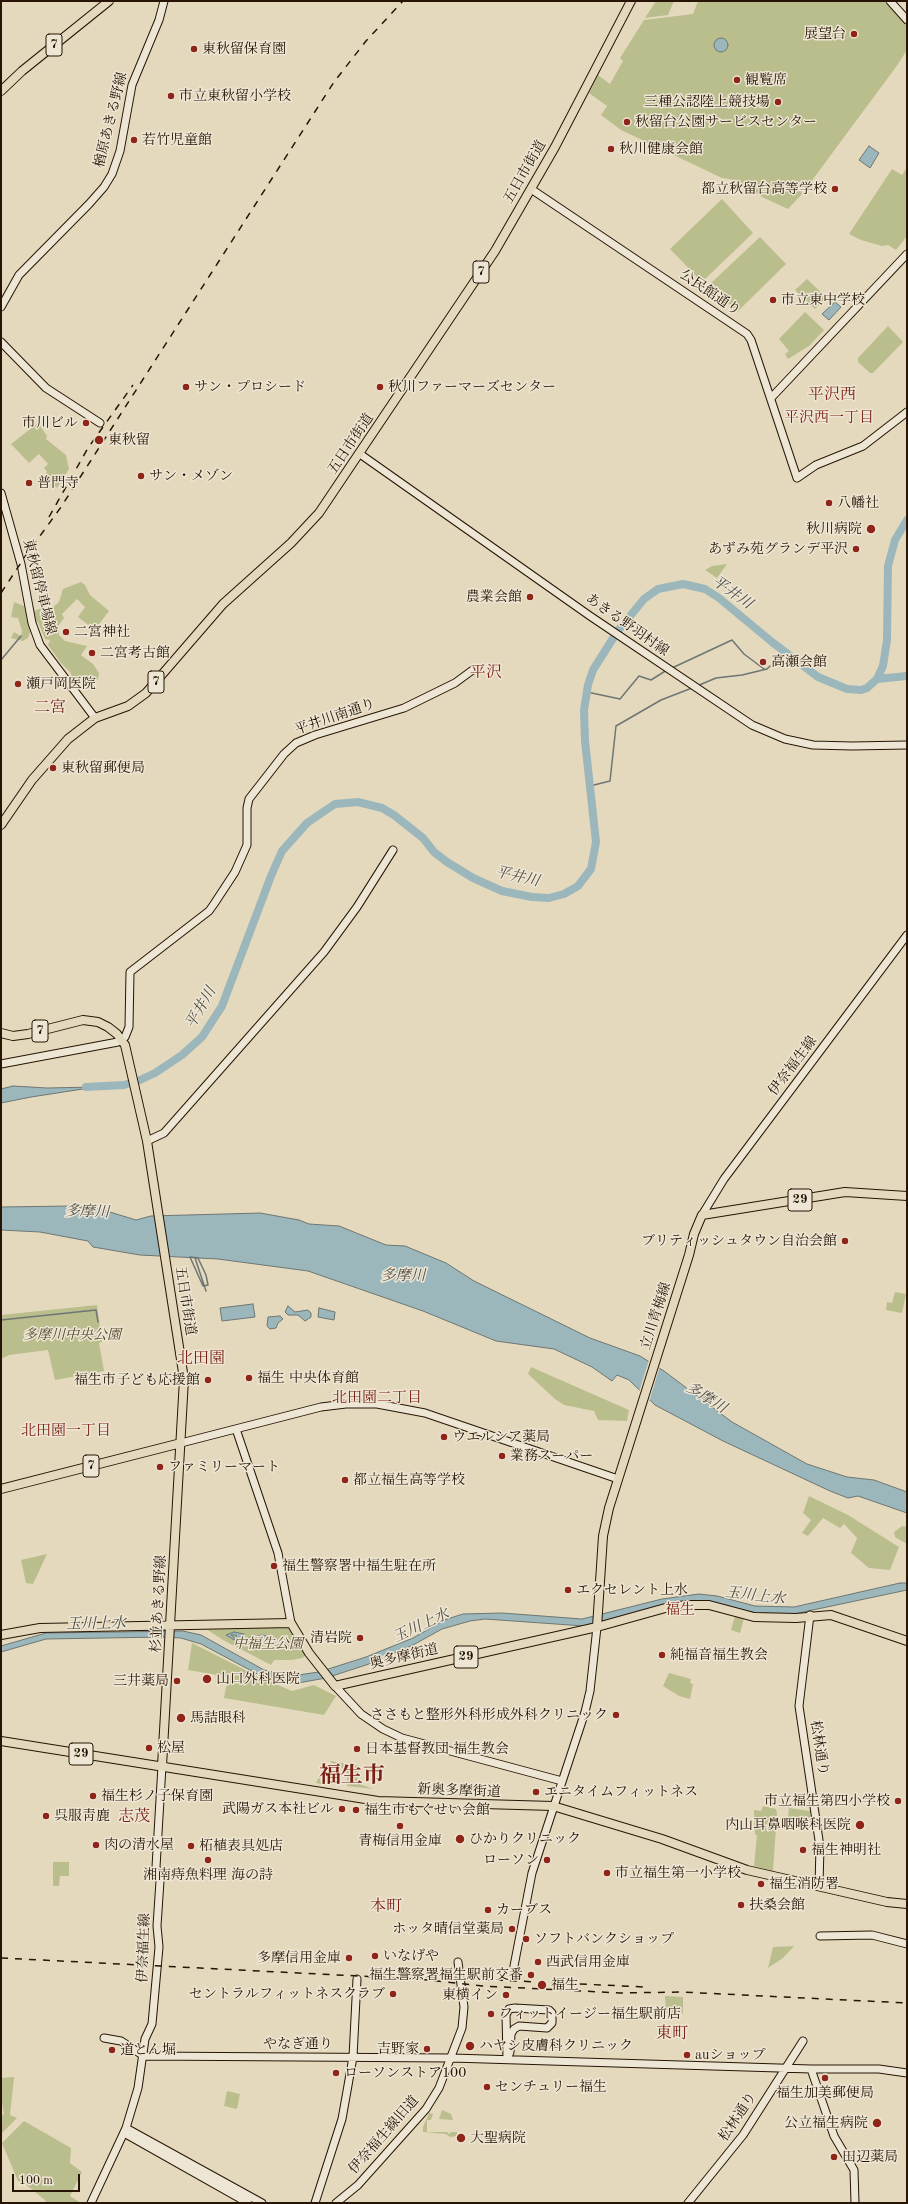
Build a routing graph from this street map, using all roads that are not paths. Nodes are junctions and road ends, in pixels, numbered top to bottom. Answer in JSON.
{"nodes":[{"id":1,"x":109,"y":1,"type":"edge"},
{"id":2,"x":164,"y":1,"type":"edge"},
{"id":3,"x":631,"y":1,"type":"edge"},
{"id":4,"x":890,"y":1,"type":"edge"},
{"id":5,"x":907,"y":20,"type":"edge"},
{"id":6,"x":1,"y":91,"type":"edge"},
{"id":7,"x":531,"y":189,"type":"junction"},
{"id":8,"x":907,"y":254,"type":"edge"},
{"id":9,"x":1,"y":307,"type":"edge"},
{"id":10,"x":1,"y":342,"type":"edge"},
{"id":11,"x":771,"y":398,"type":"junction"},
{"id":12,"x":907,"y":412,"type":"edge"},
{"id":13,"x":100,"y":423,"type":"dead end"},
{"id":14,"x":360,"y":454,"type":"junction"},
{"id":15,"x":1,"y":493,"type":"edge"},
{"id":16,"x":474,"y":670,"type":"dead end"},
{"id":17,"x":95,"y":718,"type":"junction"},
{"id":18,"x":907,"y":745,"type":"edge"},
{"id":19,"x":1,"y":825,"type":"edge"},
{"id":20,"x":393,"y":850,"type":"dead end"},
{"id":21,"x":907,"y":935,"type":"edge"},
{"id":22,"x":1,"y":1034,"type":"edge"},
{"id":23,"x":122,"y":1040,"type":"junction"},
{"id":24,"x":1,"y":1064,"type":"edge"},
{"id":25,"x":147,"y":1140,"type":"junction"},
{"id":26,"x":907,"y":1196,"type":"edge"},
{"id":27,"x":702,"y":1215,"type":"junction"},
{"id":28,"x":236,"y":1429,"type":"junction"},
{"id":29,"x":181,"y":1443,"type":"junction"},
{"id":30,"x":618,"y":1479,"type":"junction"},
{"id":31,"x":1,"y":1488,"type":"edge"},
{"id":32,"x":810,"y":1615,"type":"junction"},
{"id":33,"x":291,"y":1623,"type":"junction"},
{"id":34,"x":597,"y":1626,"type":"junction"},
{"id":35,"x":170,"y":1628,"type":"junction"},
{"id":36,"x":1,"y":1635,"type":"edge"},
{"id":37,"x":907,"y":1642,"type":"edge"},
{"id":38,"x":335,"y":1686,"type":"junction"},
{"id":39,"x":1,"y":1741,"type":"edge"},
{"id":40,"x":162,"y":1766,"type":"junction"},
{"id":41,"x":562,"y":1781,"type":"junction"},
{"id":42,"x":553,"y":1806,"type":"junction"},
{"id":43,"x":819,"y":1885,"type":"junction"},
{"id":44,"x":907,"y":1904,"type":"edge"},
{"id":45,"x":820,"y":1936,"type":"dead end"},
{"id":46,"x":907,"y":1944,"type":"edge"},
{"id":47,"x":458,"y":1962,"type":"dead end"},
{"id":48,"x":514,"y":1966,"type":"dead end"},
{"id":49,"x":357,"y":1979,"type":"dead end"},
{"id":50,"x":104,"y":2038,"type":"dead end"},
{"id":51,"x":803,"y":2041,"type":"dead end"},
{"id":52,"x":144,"y":2056,"type":"junction"},
{"id":53,"x":353,"y":2057,"type":"junction"},
{"id":54,"x":452,"y":2058,"type":"junction"},
{"id":55,"x":507,"y":2059,"type":"junction"},
{"id":56,"x":785,"y":2067,"type":"junction"},
{"id":57,"x":811,"y":2069,"type":"junction"},
{"id":58,"x":907,"y":2073,"type":"edge"},
{"id":59,"x":125,"y":2131,"type":"junction"},
{"id":60,"x":91,"y":2203,"type":"edge"},
{"id":61,"x":248,"y":2203,"type":"edge"},
{"id":62,"x":262,"y":2203,"type":"edge"},
{"id":63,"x":315,"y":2203,"type":"edge"},
{"id":64,"x":336,"y":2203,"type":"edge"},
{"id":65,"x":688,"y":2203,"type":"edge"},
{"id":66,"x":855,"y":2203,"type":"edge"}],
"edges":[{"from":1,"to":6,"type":"main road","number":"7"},
{"from":2,"to":9,"type":"street","name":"楢原あきる野線"},
{"from":3,"to":7,"type":"main road","name":"五日市街道","number":"7"},
{"from":4,"to":5,"type":"street"},
{"from":7,"to":11,"type":"street","name":"公民館通り"},
{"from":7,"to":14,"type":"main road","name":"五日市街道","number":"7"},
{"from":8,"to":11,"type":"street"},
{"from":10,"to":13,"type":"street"},
{"from":11,"to":12,"type":"street","name":"公民館通り"},
{"from":14,"to":17,"type":"main road","name":"五日市街道","number":"7"},
{"from":14,"to":18,"type":"street","name":"あきる野羽村線"},
{"from":15,"to":17,"type":"street","name":"東秋留停車場線"},
{"from":16,"to":23,"type":"street","name":"平井川南通り"},
{"from":17,"to":19,"type":"main road","name":"五日市街道","number":"7"},
{"from":20,"to":25,"type":"street"},
{"from":21,"to":27,"type":"street","name":"伊奈福生線"},
{"from":22,"to":23,"type":"main road","number":"7"},
{"from":23,"to":24,"type":"street"},
{"from":23,"to":25,"type":"main road","name":"五日市街道"},
{"from":25,"to":29,"type":"main road","name":"五日市街道"},
{"from":26,"to":27,"type":"main road","number":"29"},
{"from":27,"to":30,"type":"main road","name":"立川青梅線"},
{"from":28,"to":29,"type":"street"},
{"from":28,"to":30,"type":"street"},
{"from":28,"to":33,"type":"street"},
{"from":29,"to":31,"type":"main road","number":"7"},
{"from":29,"to":35,"type":"main road","name":"杉並あきる野線"},
{"from":30,"to":34,"type":"main road","name":"立川青梅線"},
{"from":32,"to":34,"type":"main road","name":"奥多摩街道","number":"29"},
{"from":32,"to":37,"type":"main road","name":"奥多摩街道","number":"29"},
{"from":32,"to":43,"type":"street","name":"松林通り"},
{"from":33,"to":35,"type":"main road"},
{"from":33,"to":38,"type":"main road"},
{"from":34,"to":38,"type":"main road","name":"奥多摩街道","number":"29"},
{"from":34,"to":41,"type":"street"},
{"from":35,"to":36,"type":"main road"},
{"from":35,"to":40,"type":"main road","name":"杉並あきる野線"},
{"from":38,"to":41,"type":"street"},
{"from":39,"to":40,"type":"main road","name":"新奥多摩街道","number":"29"},
{"from":40,"to":42,"type":"main road","name":"新奥多摩街道","number":"29"},
{"from":40,"to":52,"type":"street","name":"伊奈福生線"},
{"from":41,"to":42,"type":"street"},
{"from":42,"to":43,"type":"main road","name":"新奥多摩街道","number":"29"},
{"from":42,"to":48,"type":"street"},
{"from":43,"to":44,"type":"main road","name":"新奥多摩街道","number":"29"},
{"from":45,"to":46,"type":"street"},
{"from":47,"to":54,"type":"street","name":"伊奈福生線旧道"},
{"from":49,"to":53,"type":"street"},
{"from":50,"to":52,"type":"street"},
{"from":51,"to":56,"type":"street","name":"松林通り"},
{"from":52,"to":53,"type":"street","name":"やなぎ通り"},
{"from":52,"to":59,"type":"street","name":"伊奈福生線"},
{"from":53,"to":54,"type":"street","name":"やなぎ通り"},
{"from":53,"to":63,"type":"street"},
{"from":54,"to":55,"type":"street","name":"やなぎ通り"},
{"from":54,"to":64,"type":"street","name":"伊奈福生線旧道"},
{"from":55,"to":55,"type":"street"},
{"from":55,"to":56,"type":"street","name":"やなぎ通り"},
{"from":56,"to":57,"type":"street","name":"やなぎ通り"},
{"from":56,"to":65,"type":"street","name":"松林通り"},
{"from":57,"to":58,"type":"street","name":"やなぎ通り"},
{"from":57,"to":66,"type":"street"},
{"from":59,"to":60,"type":"street","name":"伊奈福生線"},
{"from":59,"to":61,"type":"street"},
{"from":59,"to":62,"type":"street"}]}
